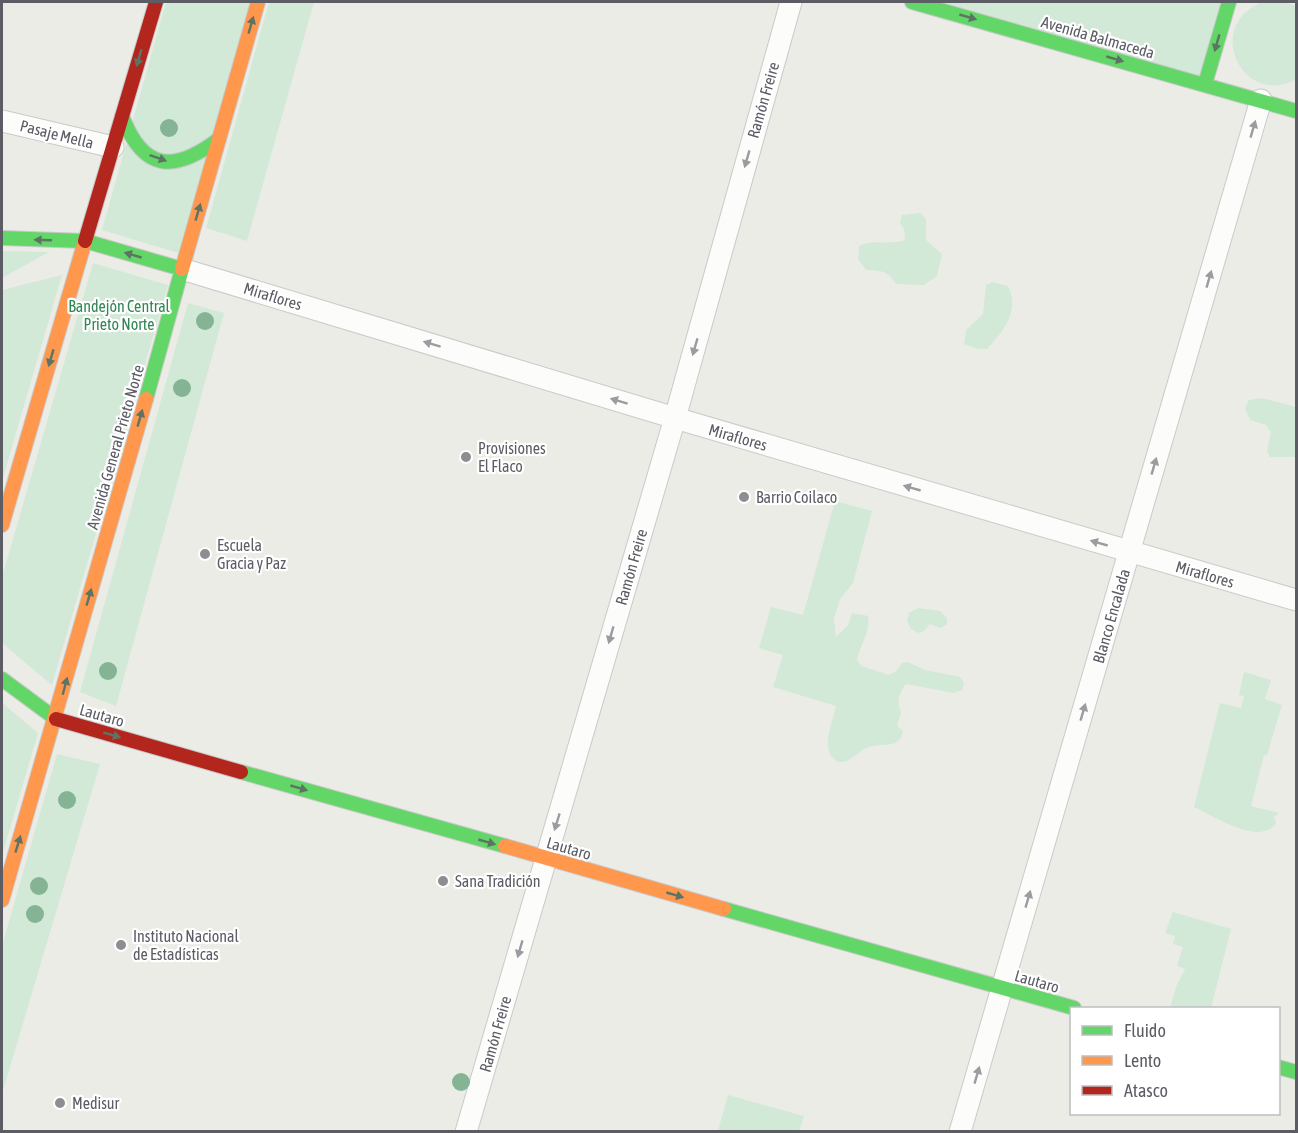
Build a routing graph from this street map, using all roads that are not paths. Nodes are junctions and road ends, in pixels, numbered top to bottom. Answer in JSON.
{"nodes":[{"id":1,"x":156,"y":2,"type":"edge"},
{"id":2,"x":258,"y":2,"type":"edge"},
{"id":3,"x":791,"y":2,"type":"edge"},
{"id":4,"x":912,"y":2,"type":"edge"},
{"id":5,"x":1229,"y":2,"type":"edge"},
{"id":6,"x":1205,"y":84,"type":"junction"},
{"id":7,"x":1261,"y":100,"type":"junction"},
{"id":8,"x":1296,"y":111,"type":"edge"},
{"id":9,"x":122,"y":116,"type":"junction"},
{"id":10,"x":2,"y":121,"type":"edge"},
{"id":11,"x":219,"y":139,"type":"junction"},
{"id":12,"x":113,"y":147,"type":"junction"},
{"id":13,"x":2,"y":238,"type":"edge"},
{"id":14,"x":85,"y":241,"type":"junction"},
{"id":15,"x":182,"y":269,"type":"junction"},
{"id":16,"x":675,"y":418,"type":"junction"},
{"id":17,"x":2,"y":525,"type":"edge"},
{"id":18,"x":1129,"y":552,"type":"junction"},
{"id":19,"x":1296,"y":600,"type":"edge"},
{"id":20,"x":2,"y":679,"type":"edge"},
{"id":21,"x":56,"y":718,"type":"junction"},
{"id":22,"x":546,"y":858,"type":"junction"},
{"id":23,"x":3,"y":891,"type":"edge"},
{"id":24,"x":1002,"y":988,"type":"junction"},
{"id":25,"x":1070,"y":1007,"type":"edge"},
{"id":26,"x":1280,"y":1068,"type":"edge"},
{"id":27,"x":1296,"y":1072,"type":"edge"},
{"id":28,"x":466,"y":1131,"type":"edge"},
{"id":29,"x":960,"y":1131,"type":"edge"}],
"edges":[{"from":1,"to":9,"type":"main road","one_way":true},
{"from":11,"to":2,"type":"main road","name":"Avenida General Prieto Norte","one_way":true},
{"from":3,"to":16,"type":"street","name":"Ramón Freire","one_way":true},
{"from":4,"to":6,"type":"main road","name":"Avenida Balmaceda","one_way":true},
{"from":5,"to":6,"type":"main road","one_way":true},
{"from":6,"to":7,"type":"main road","name":"Avenida Balmaceda"},
{"from":7,"to":8,"type":"main road","name":"Avenida Balmaceda"},
{"from":18,"to":7,"type":"street","name":"Blanco Encalada","one_way":true},
{"from":9,"to":11,"type":"main road","one_way":true},
{"from":9,"to":12,"type":"main road"},
{"from":10,"to":12,"type":"street","name":"Pasaje Mella"},
{"from":15,"to":11,"type":"main road","name":"Avenida General Prieto Norte","one_way":true},
{"from":12,"to":14,"type":"main road"},
{"from":14,"to":13,"type":"main road","one_way":true},
{"from":15,"to":14,"type":"main road","one_way":true},
{"from":14,"to":17,"type":"main road","one_way":true},
{"from":16,"to":15,"type":"street","name":"Miraflores","one_way":true},
{"from":21,"to":15,"type":"main road","name":"Avenida General Prieto Norte","one_way":true},
{"from":18,"to":16,"type":"street","name":"Miraflores","one_way":true},
{"from":16,"to":22,"type":"street","name":"Ramón Freire","one_way":true},
{"from":18,"to":19,"type":"street","name":"Miraflores"},
{"from":24,"to":18,"type":"street","name":"Blanco Encalada","one_way":true},
{"from":20,"to":21,"type":"main road","name":"Lautaro"},
{"from":21,"to":22,"type":"main road","name":"Lautaro","one_way":true},
{"from":23,"to":21,"type":"main road","name":"Avenida General Prieto Norte","one_way":true},
{"from":22,"to":24,"type":"main road","name":"Lautaro","one_way":true},
{"from":22,"to":28,"type":"street","name":"Ramón Freire","one_way":true},
{"from":24,"to":25,"type":"main road","name":"Lautaro"},
{"from":29,"to":24,"type":"street","name":"Blanco Encalada","one_way":true},
{"from":26,"to":27,"type":"main road"}]}
